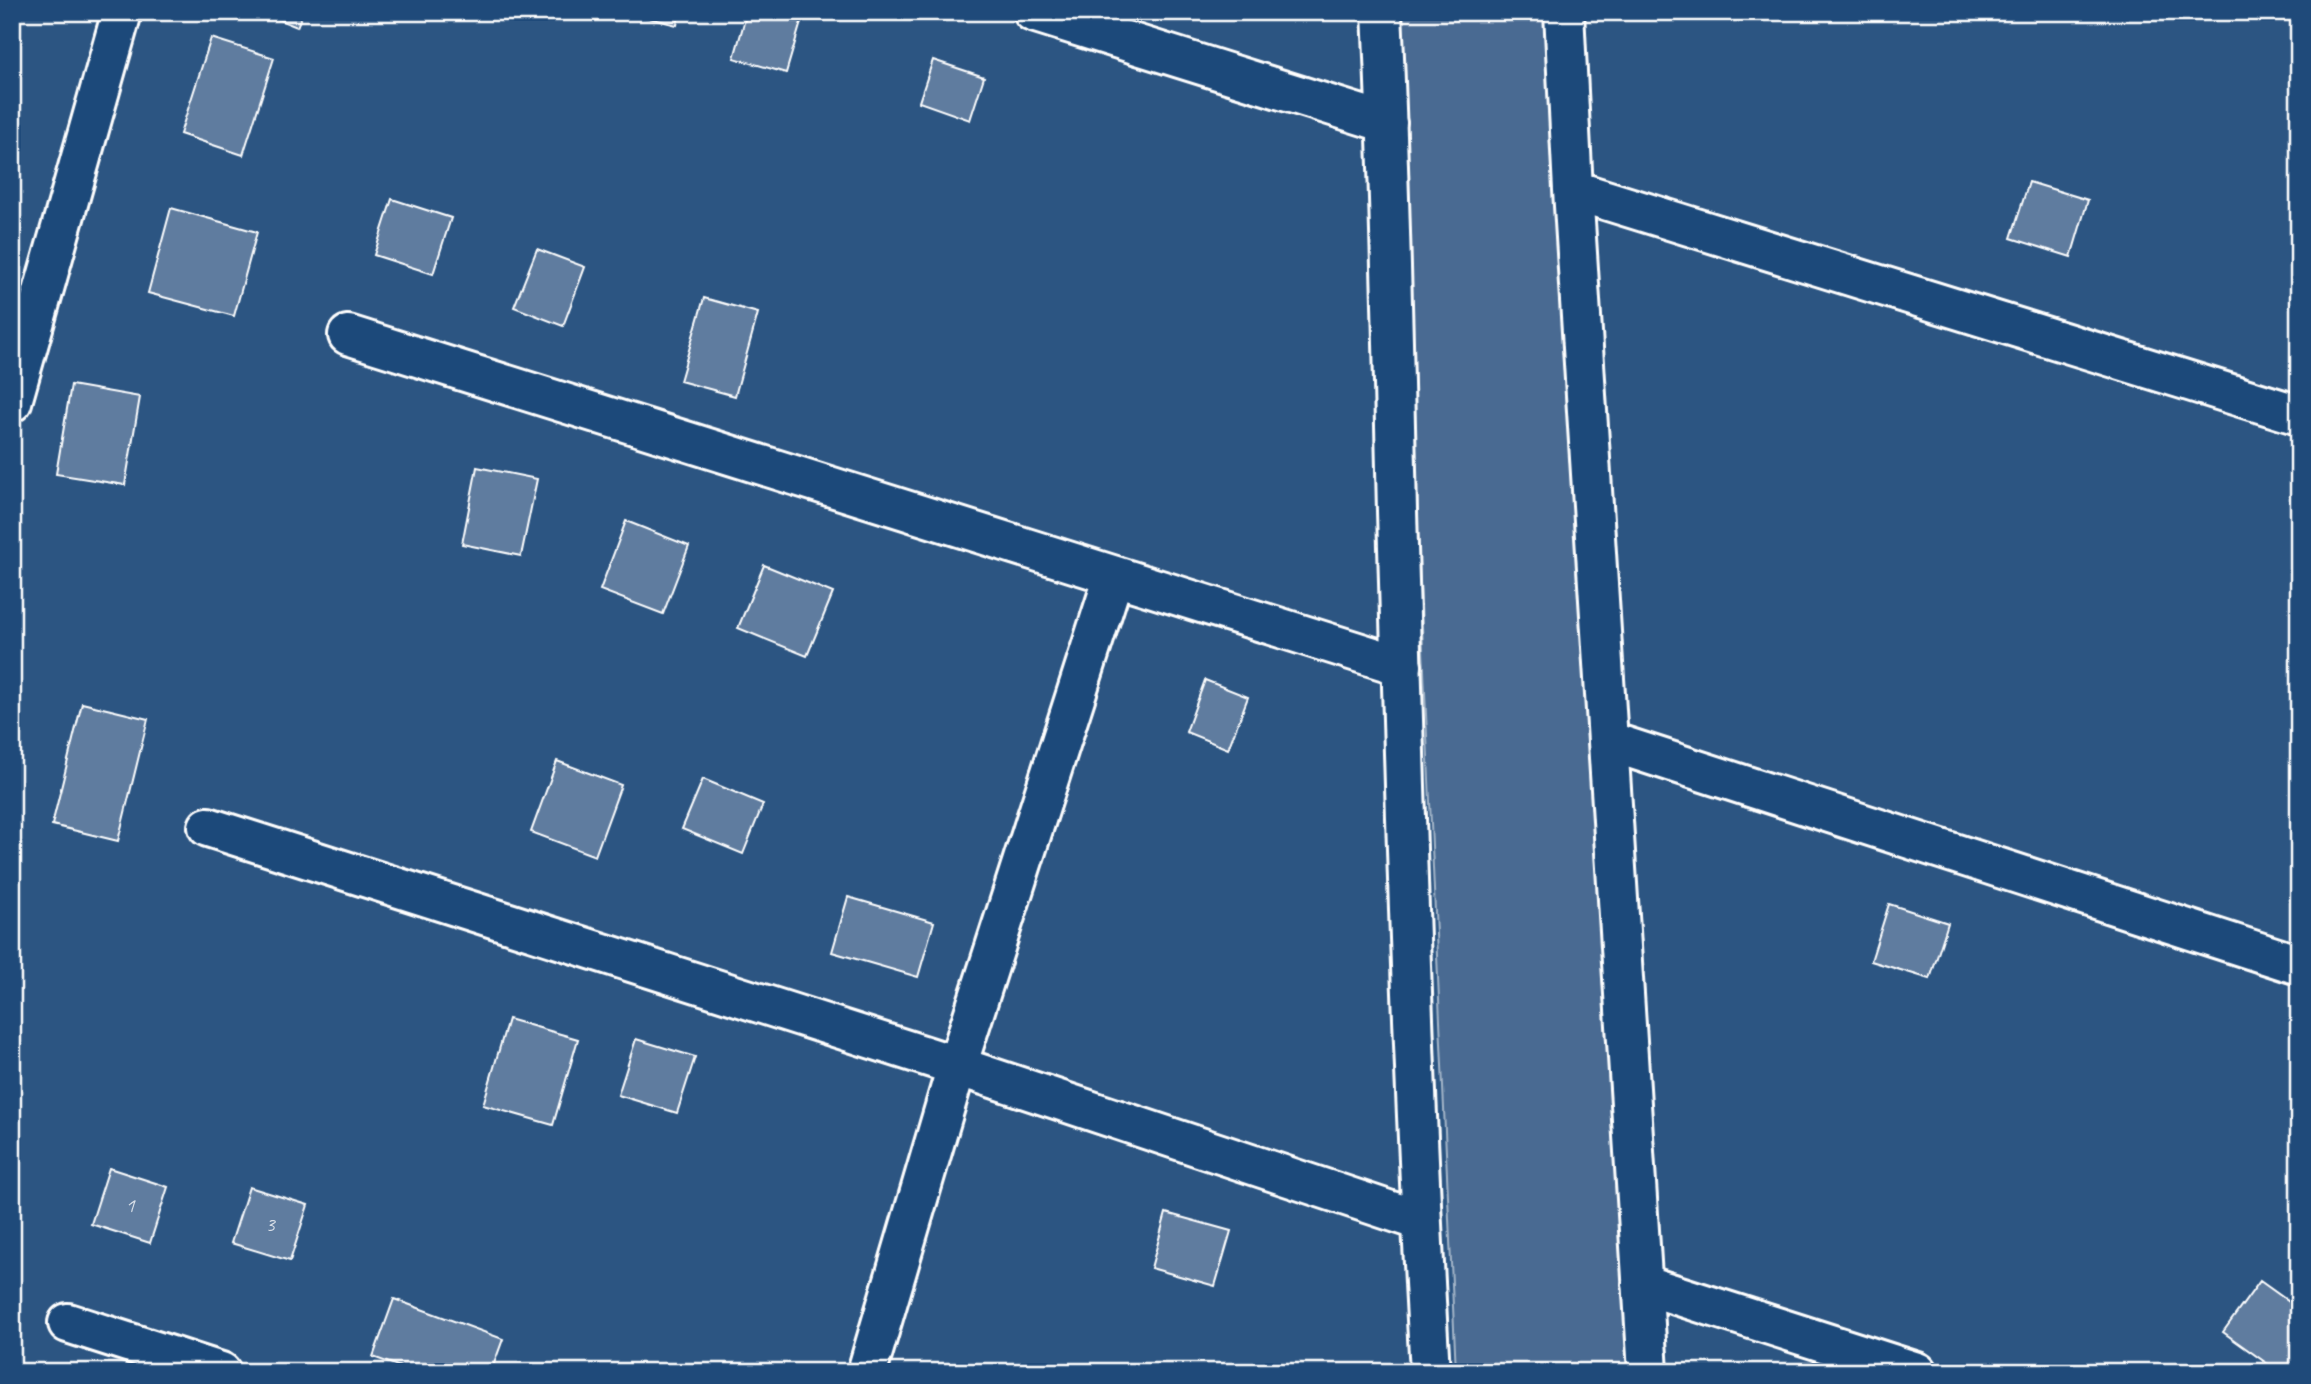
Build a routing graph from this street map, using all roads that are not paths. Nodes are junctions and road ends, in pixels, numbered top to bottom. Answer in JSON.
{"nodes":[{"id":1,"x":122,"y":12,"type":"edge"},
{"id":2,"x":1032,"y":12,"type":"edge"},
{"id":3,"x":1382,"y":12,"type":"edge"},
{"id":4,"x":1564,"y":12,"type":"edge"},
{"id":5,"x":1387,"y":123,"type":"junction"},
{"id":6,"x":1573,"y":190,"type":"junction"},
{"id":7,"x":348,"y":335,"type":"dead end"},
{"id":8,"x":12,"y":402,"type":"edge"},
{"id":9,"x":2299,"y":415,"type":"edge"},
{"id":10,"x":1114,"y":576,"type":"junction"},
{"id":11,"x":1402,"y":666,"type":"junction"},
{"id":12,"x":1608,"y":741,"type":"junction"},
{"id":13,"x":208,"y":827,"type":"dead end"},
{"id":14,"x":2299,"y":965,"type":"edge"},
{"id":15,"x":957,"y":1066,"type":"junction"},
{"id":16,"x":1421,"y":1221,"type":"junction"},
{"id":17,"x":1642,"y":1284,"type":"junction"},
{"id":18,"x":68,"y":1323,"type":"dead end"},
{"id":19,"x":221,"y":1372,"type":"edge"},
{"id":20,"x":867,"y":1372,"type":"edge"},
{"id":21,"x":1430,"y":1372,"type":"edge"},
{"id":22,"x":1648,"y":1372,"type":"edge"},
{"id":23,"x":1917,"y":1372,"type":"edge"}],
"edges":[{"from":1,"to":8,"type":"lane"},
{"from":2,"to":5,"type":"lane"},
{"from":3,"to":5,"type":"lane"},
{"from":4,"to":6,"type":"lane"},
{"from":5,"to":11,"type":"lane"},
{"from":6,"to":9,"type":"lane"},
{"from":6,"to":12,"type":"lane"},
{"from":7,"to":10,"type":"lane"},
{"from":10,"to":11,"type":"lane"},
{"from":10,"to":15,"type":"lane"},
{"from":11,"to":16,"type":"lane"},
{"from":12,"to":14,"type":"lane"},
{"from":12,"to":17,"type":"lane"},
{"from":13,"to":15,"type":"lane"},
{"from":15,"to":16,"type":"lane"},
{"from":15,"to":20,"type":"lane"},
{"from":16,"to":21,"type":"lane"},
{"from":17,"to":22,"type":"lane"},
{"from":17,"to":23,"type":"lane"},
{"from":18,"to":19,"type":"lane"}]}
